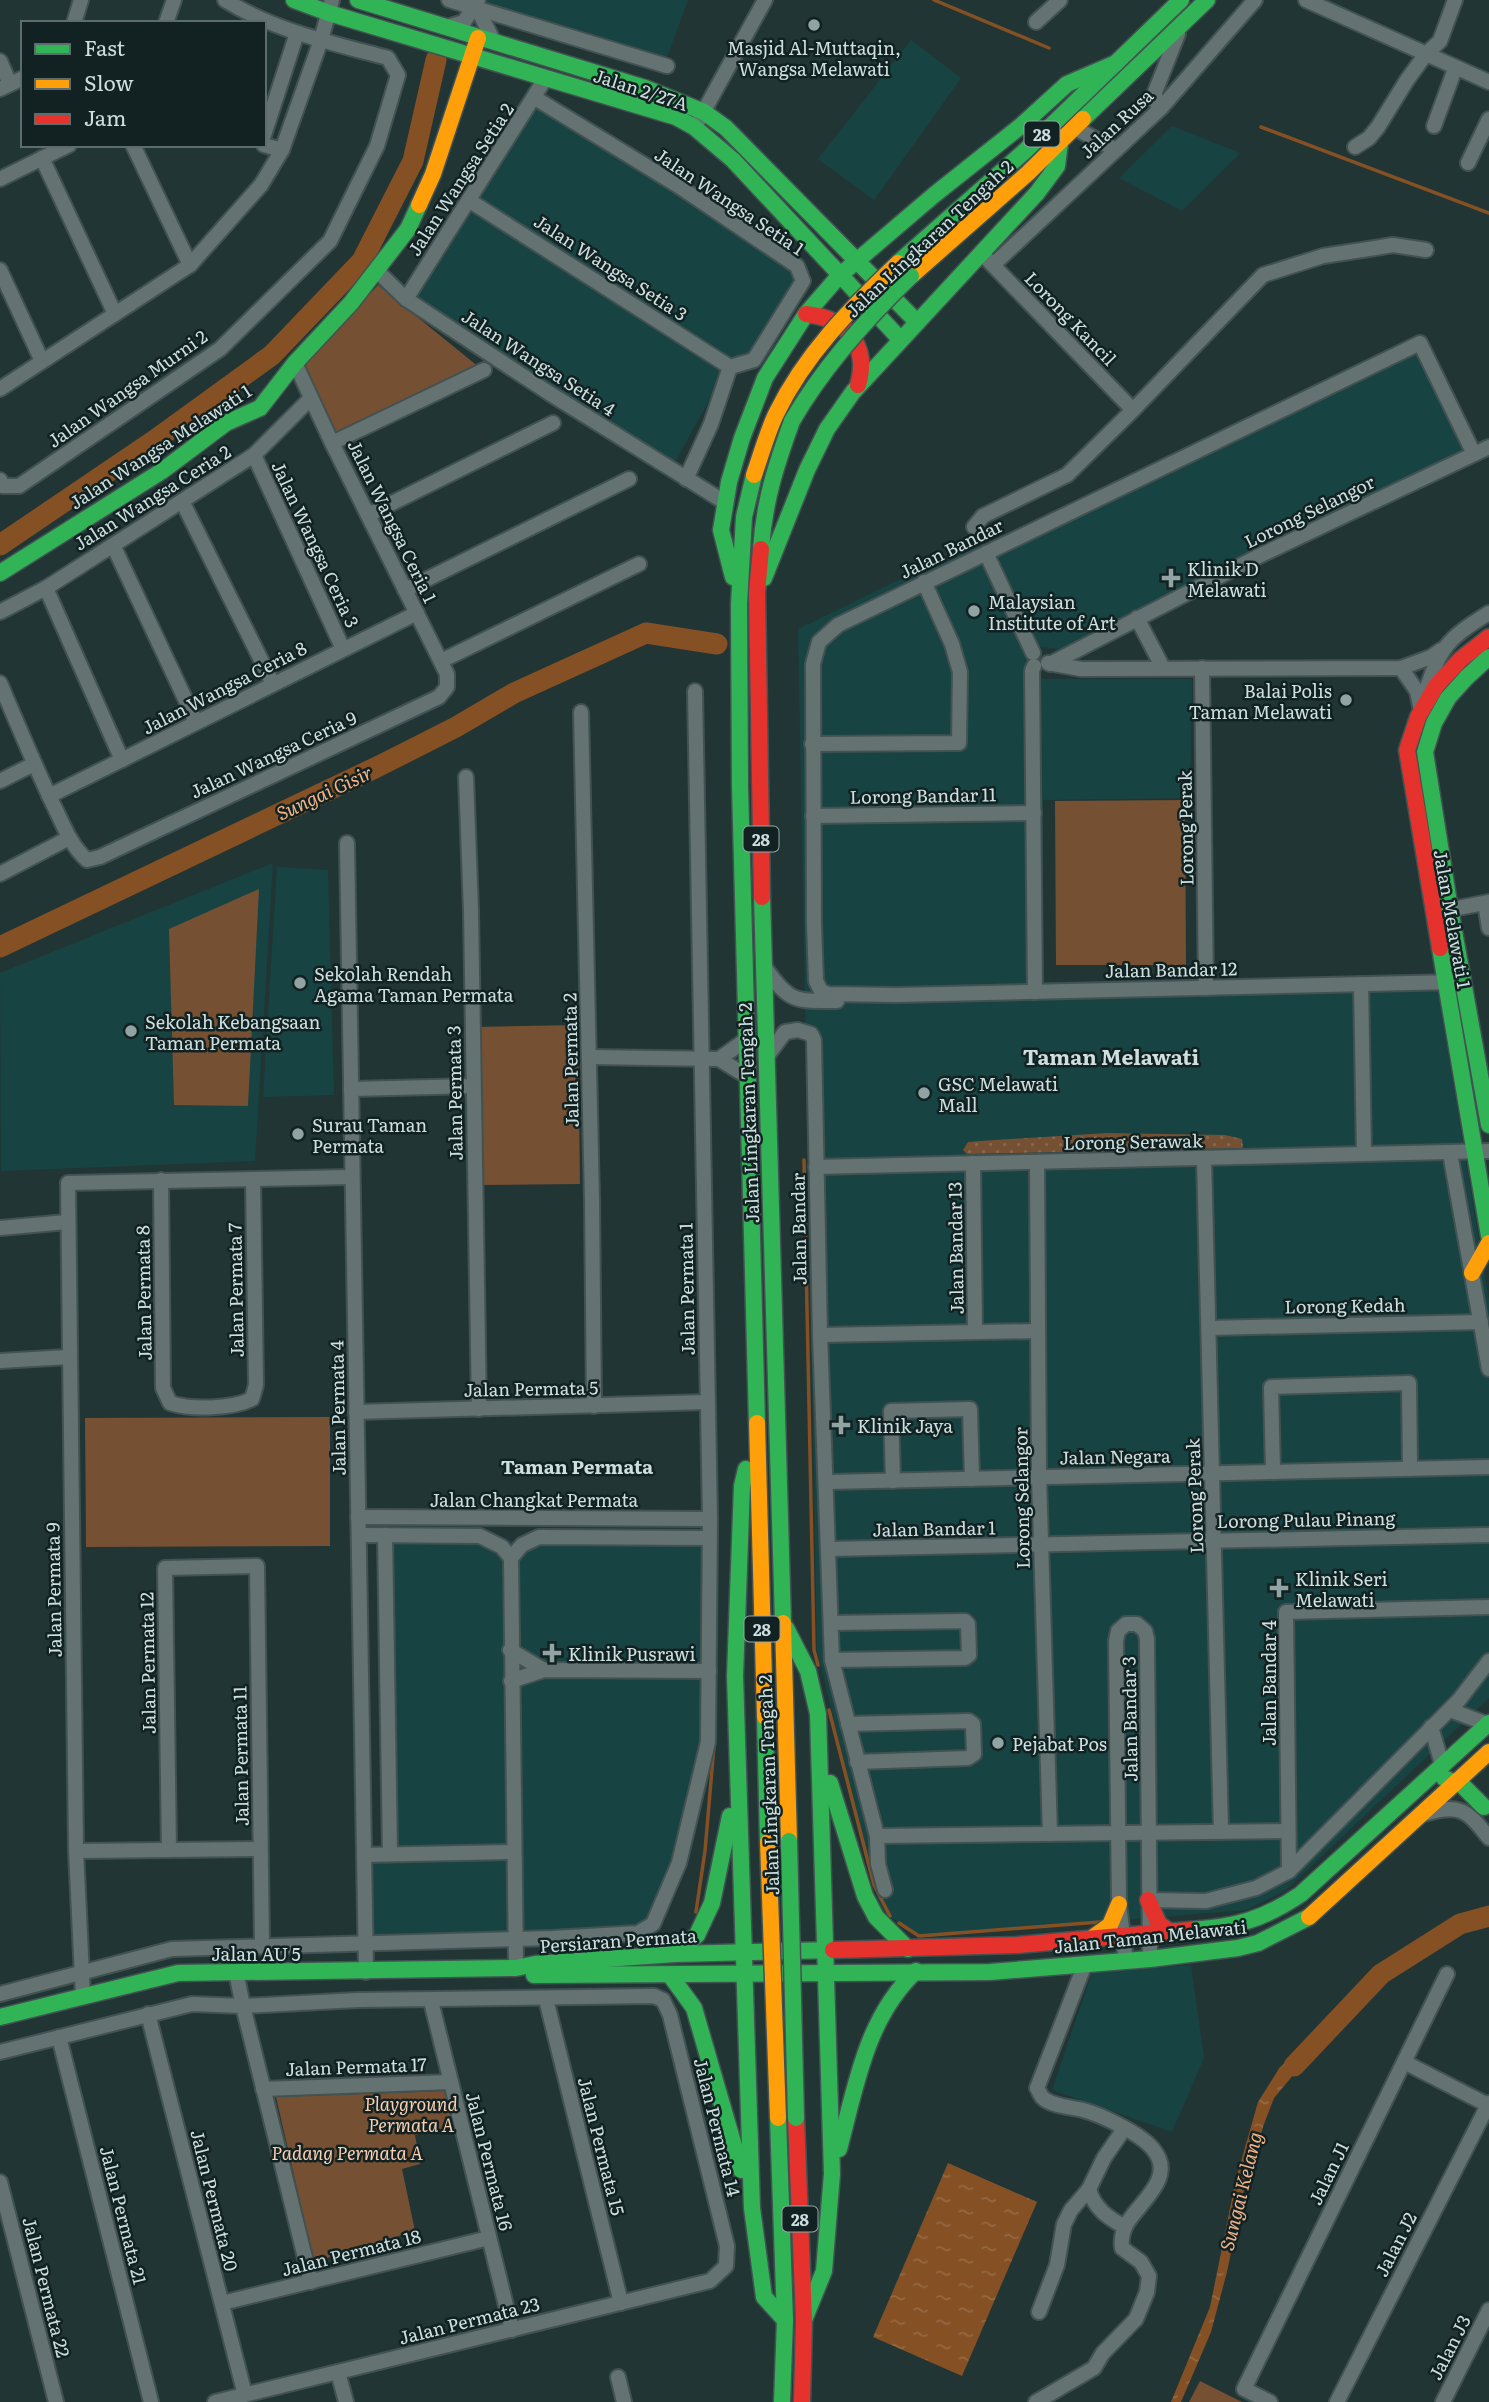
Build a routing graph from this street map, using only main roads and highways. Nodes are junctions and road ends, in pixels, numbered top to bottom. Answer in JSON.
{"nodes":[{"id":1,"x":293,"y":0,"type":"edge"},
{"id":2,"x":358,"y":0,"type":"edge"},
{"id":3,"x":1181,"y":0,"type":"edge"},
{"id":4,"x":1207,"y":0,"type":"edge"},
{"id":5,"x":331,"y":7,"type":"edge"},
{"id":6,"x":478,"y":38,"type":"junction"},
{"id":7,"x":472,"y":56,"type":"junction"},
{"id":8,"x":1116,"y":64,"type":"junction"},
{"id":9,"x":1060,"y":143,"type":"junction"},
{"id":10,"x":858,"y":260,"type":"junction"},
{"id":11,"x":839,"y":276,"type":"junction"},
{"id":12,"x":806,"y":314,"type":"junction"},
{"id":13,"x":916,"y":321,"type":"junction"},
{"id":14,"x":900,"y":339,"type":"junction"},
{"id":15,"x":858,"y":386,"type":"junction"},
{"id":16,"x":0,"y":573,"type":"edge"},
{"id":17,"x":757,"y":592,"type":"junction"},
{"id":18,"x":739,"y":604,"type":"junction"},
{"id":19,"x":1489,"y":637,"type":"edge"},
{"id":20,"x":1489,"y":657,"type":"edge"},
{"id":21,"x":1489,"y":1125,"type":"edge"},
{"id":22,"x":1481,"y":1152,"type":"edge"},
{"id":23,"x":1489,"y":1236,"type":"edge"},
{"id":24,"x":1489,"y":1243,"type":"edge"},
{"id":25,"x":1472,"y":1273,"type":"road end"},
{"id":26,"x":757,"y":1417,"type":"junction"},
{"id":27,"x":782,"y":1620,"type":"junction"},
{"id":28,"x":1488,"y":1723,"type":"edge"},
{"id":29,"x":821,"y":1753,"type":"junction"},
{"id":30,"x":1485,"y":1756,"type":"edge"},
{"id":31,"x":738,"y":1775,"type":"junction"},
{"id":32,"x":1426,"y":1780,"type":"junction"},
{"id":33,"x":1456,"y":1781,"type":"junction"},
{"id":34,"x":1486,"y":1810,"type":"edge"},
{"id":35,"x":824,"y":1871,"type":"junction"},
{"id":36,"x":741,"y":1875,"type":"junction"},
{"id":37,"x":1148,"y":1900,"type":"road end"},
{"id":38,"x":1119,"y":1904,"type":"road end"},
{"id":39,"x":1170,"y":1932,"type":"junction"},
{"id":40,"x":1087,"y":1939,"type":"junction"},
{"id":41,"x":908,"y":1949,"type":"junction"},
{"id":42,"x":826,"y":1950,"type":"junction"},
{"id":43,"x":744,"y":1952,"type":"junction"},
{"id":44,"x":675,"y":1954,"type":"junction"},
{"id":45,"x":516,"y":1968,"type":"junction"},
{"id":46,"x":916,"y":1971,"type":"junction"},
{"id":47,"x":827,"y":1972,"type":"junction"},
{"id":48,"x":744,"y":1974,"type":"junction"},
{"id":49,"x":670,"y":1975,"type":"junction"},
{"id":50,"x":0,"y":2017,"type":"edge"},
{"id":51,"x":828,"y":2031,"type":"junction"},
{"id":52,"x":747,"y":2069,"type":"junction"},
{"id":53,"x":832,"y":2174,"type":"junction"},
{"id":54,"x":752,"y":2208,"type":"junction"},
{"id":55,"x":785,"y":2320,"type":"junction"},
{"id":56,"x":804,"y":2320,"type":"junction"},
{"id":57,"x":782,"y":2402,"type":"edge"},
{"id":58,"x":802,"y":2402,"type":"edge"}],
"edges":[{"from":1,"to":5,"type":"main road","name":"Jalan 2/27A"},
{"from":2,"to":6,"type":"main road","name":"Jalan 2/27A"},
{"from":3,"to":8,"type":"main road","name":"Jalan Lingkaran Tengah 2","number":"28"},
{"from":4,"to":9,"type":"main road","name":"Jalan Lingkaran Tengah 2","number":"28"},
{"from":5,"to":7,"type":"main road","name":"Jalan 2/27A"},
{"from":6,"to":7,"type":"main road","name":"Jalan Wangsa Melawati 1"},
{"from":6,"to":10,"type":"main road","name":"Jalan 2/27A"},
{"from":7,"to":11,"type":"main road","name":"Jalan 2/27A"},
{"from":7,"to":16,"type":"main road","name":"Jalan Wangsa Melawati 1"},
{"from":8,"to":10,"type":"main road"},
{"from":8,"to":18,"type":"main road","name":"Jalan Lingkaran Tengah 2","number":"28","bridge":true},
{"from":9,"to":13,"type":"main road"},
{"from":9,"to":17,"type":"main road","name":"Jalan Lingkaran Tengah 2","number":"28","bridge":true},
{"from":10,"to":11,"type":"main road"},
{"from":10,"to":13,"type":"main road","name":"Jalan 2/27A"},
{"from":11,"to":12,"type":"main road"},
{"from":11,"to":14,"type":"main road","name":"Jalan 2/27A"},
{"from":12,"to":15,"type":"main road"},
{"from":12,"to":18,"type":"main road"},
{"from":13,"to":14,"type":"main road"},
{"from":14,"to":15,"type":"main road"},
{"from":15,"to":17,"type":"main road"},
{"from":17,"to":27,"type":"main road","name":"Jalan Lingkaran Tengah 2","number":"28"},
{"from":18,"to":26,"type":"main road","name":"Jalan Lingkaran Tengah 2","number":"28"},
{"from":19,"to":22,"type":"main road","name":"Jalan Melawati 1"},
{"from":20,"to":21,"type":"main road","name":"Jalan Melawati 1"},
{"from":22,"to":23,"type":"main road","name":"Jalan Melawati 1"},
{"from":24,"to":25,"type":"main road"},
{"from":26,"to":31,"type":"main road"},
{"from":26,"to":55,"type":"main road","name":"Jalan Lingkaran Tengah 2","number":"28","bridge":true},
{"from":27,"to":29,"type":"main road"},
{"from":27,"to":56,"type":"main road","name":"Jalan Lingkaran Tengah 2","number":"28","bridge":true},
{"from":28,"to":32,"type":"main road","name":"Jalan Taman Melawati"},
{"from":29,"to":35,"type":"main road"},
{"from":29,"to":41,"type":"main road"},
{"from":30,"to":33,"type":"main road","name":"Jalan Taman Melawati"},
{"from":31,"to":36,"type":"main road"},
{"from":31,"to":44,"type":"main road"},
{"from":32,"to":33,"type":"main road"},
{"from":32,"to":39,"type":"main road","name":"Jalan Taman Melawati"},
{"from":33,"to":34,"type":"main road"},
{"from":33,"to":46,"type":"main road","name":"Jalan Taman Melawati"},
{"from":35,"to":36,"type":"main road"},
{"from":35,"to":42,"type":"main road"},
{"from":36,"to":43,"type":"main road"},
{"from":37,"to":39,"type":"main road"},
{"from":38,"to":40,"type":"main road"},
{"from":39,"to":40,"type":"main road","name":"Jalan Taman Melawati"},
{"from":40,"to":41,"type":"main road","name":"Jalan Taman Melawati"},
{"from":41,"to":42,"type":"main road","name":"Jalan Taman Melawati"},
{"from":42,"to":43,"type":"main road","name":"Persiaran Permata"},
{"from":42,"to":47,"type":"main road"},
{"from":43,"to":44,"type":"main road","name":"Persiaran Permata"},
{"from":43,"to":48,"type":"main road"},
{"from":44,"to":45,"type":"main road","name":"Persiaran Permata"},
{"from":45,"to":49,"type":"main road","name":"Persiaran Permata"},
{"from":45,"to":50,"type":"main road","name":"Jalan AU 5"},
{"from":46,"to":47,"type":"main road","name":"Jalan Taman Melawati"},
{"from":46,"to":53,"type":"main road"},
{"from":47,"to":48,"type":"main road","name":"Jalan Taman Melawati"},
{"from":47,"to":51,"type":"main road"},
{"from":48,"to":49,"type":"main road","name":"Persiaran Permata"},
{"from":48,"to":52,"type":"main road"},
{"from":49,"to":54,"type":"main road"},
{"from":51,"to":52,"type":"main road"},
{"from":51,"to":53,"type":"main road"},
{"from":52,"to":54,"type":"main road"},
{"from":53,"to":56,"type":"main road"},
{"from":54,"to":55,"type":"main road"},
{"from":55,"to":57,"type":"main road","name":"Jalan Lingkaran Tengah 2","number":"28"},
{"from":56,"to":58,"type":"main road","name":"Jalan Lingkaran Tengah 2","number":"28"}]}
